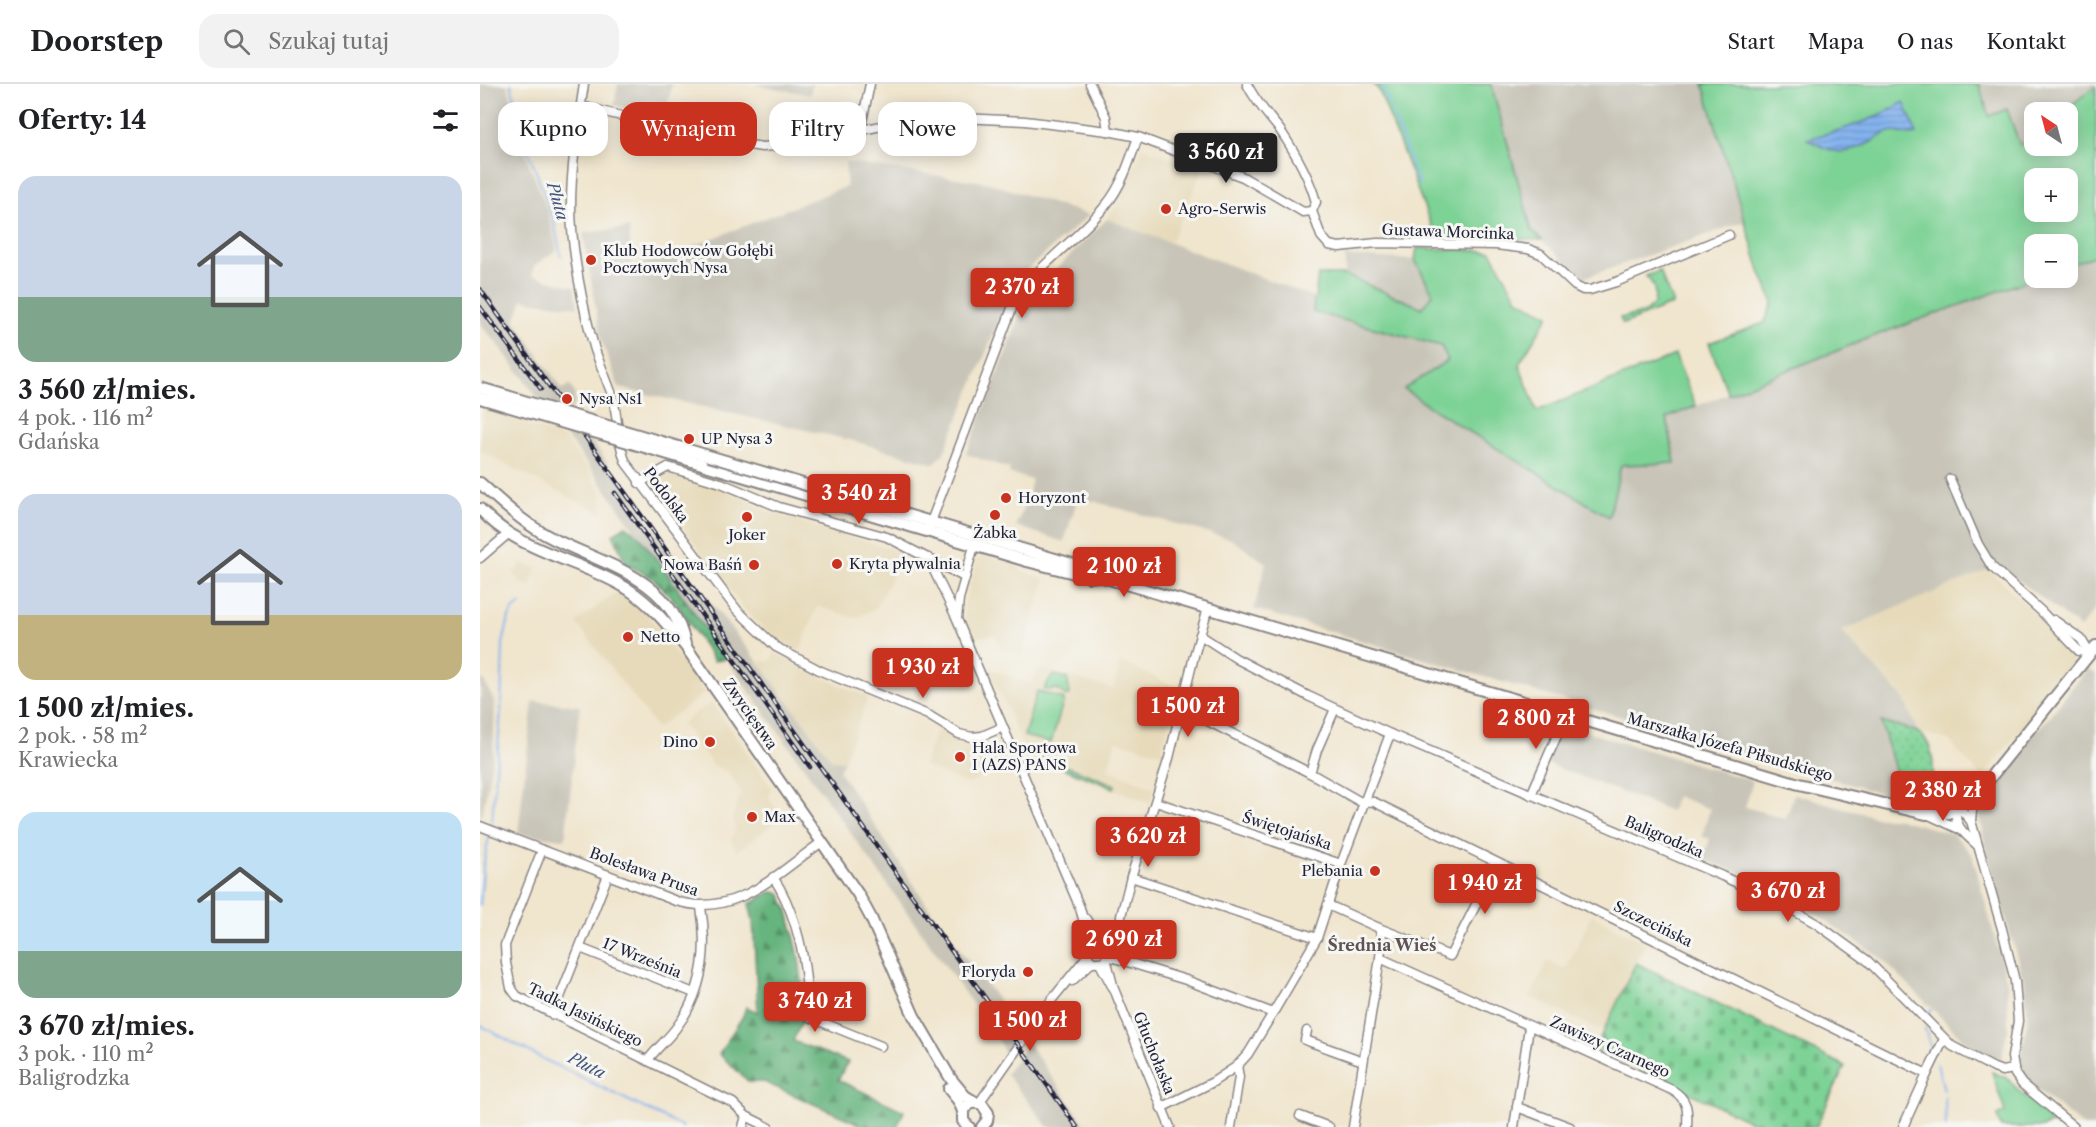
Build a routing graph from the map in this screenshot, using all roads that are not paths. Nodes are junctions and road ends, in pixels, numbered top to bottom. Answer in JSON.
{"nodes":[{"id":1,"x":584,"y":84,"type":"edge"},
{"id":2,"x":870,"y":84,"type":"edge"},
{"id":3,"x":1090,"y":84,"type":"edge"},
{"id":4,"x":1247,"y":84,"type":"edge"},
{"id":5,"x":582,"y":102,"type":"edge"},
{"id":6,"x":866,"y":103,"type":"edge"},
{"id":7,"x":608,"y":113,"type":"edge"},
{"id":8,"x":866,"y":128,"type":"edge"},
{"id":9,"x":1108,"y":131,"type":"junction"},
{"id":10,"x":1138,"y":137,"type":"junction"},
{"id":11,"x":769,"y":145,"type":"edge"},
{"id":12,"x":575,"y":156,"type":"edge"},
{"id":13,"x":1311,"y":212,"type":"junction"},
{"id":14,"x":1729,"y":235,"type":"dead end"},
{"id":15,"x":481,"y":397,"type":"edge"},
{"id":16,"x":1950,"y":479,"type":"dead end"},
{"id":17,"x":480,"y":483,"type":"edge"},
{"id":18,"x":639,"y":483,"type":"junction"},
{"id":19,"x":480,"y":509,"type":"edge"},
{"id":20,"x":928,"y":527,"type":"junction"},
{"id":21,"x":508,"y":534,"type":"junction"},
{"id":22,"x":975,"y":541,"type":"junction"},
{"id":23,"x":480,"y":558,"type":"edge"},
{"id":24,"x":928,"y":558,"type":"junction"},
{"id":25,"x":964,"y":577,"type":"junction"},
{"id":26,"x":1208,"y":608,"type":"junction"},
{"id":27,"x":957,"y":619,"type":"junction"},
{"id":28,"x":1200,"y":635,"type":"junction"},
{"id":29,"x":686,"y":647,"type":"junction"},
{"id":30,"x":2091,"y":653,"type":"edge"},
{"id":31,"x":1182,"y":708,"type":"junction"},
{"id":32,"x":1335,"y":709,"type":"junction"},
{"id":33,"x":1566,"y":715,"type":"junction"},
{"id":34,"x":1003,"y":727,"type":"junction"},
{"id":35,"x":1390,"y":735,"type":"junction"},
{"id":36,"x":1310,"y":773,"type":"junction"},
{"id":37,"x":1531,"y":795,"type":"junction"},
{"id":38,"x":1973,"y":799,"type":"junction"},
{"id":39,"x":1366,"y":801,"type":"junction"},
{"id":40,"x":1156,"y":802,"type":"junction"},
{"id":41,"x":1957,"y":809,"type":"junction"},
{"id":42,"x":1926,"y":814,"type":"junction"},
{"id":43,"x":1971,"y":821,"type":"junction"},
{"id":44,"x":482,"y":826,"type":"edge"},
{"id":45,"x":1961,"y":830,"type":"junction"},
{"id":46,"x":822,"y":842,"type":"junction"},
{"id":47,"x":1977,"y":845,"type":"junction"},
{"id":48,"x":542,"y":850,"type":"junction"},
{"id":49,"x":1497,"y":863,"type":"junction"},
{"id":50,"x":1341,"y":864,"type":"junction"},
{"id":51,"x":608,"y":875,"type":"junction"},
{"id":52,"x":773,"y":877,"type":"junction"},
{"id":53,"x":1131,"y":877,"type":"junction"},
{"id":54,"x":1328,"y":905,"type":"junction"},
{"id":55,"x":701,"y":907,"type":"junction"},
{"id":56,"x":1080,"y":908,"type":"junction"},
{"id":57,"x":1121,"y":916,"type":"junction"},
{"id":58,"x":1379,"y":928,"type":"junction"},
{"id":59,"x":1317,"y":938,"type":"junction"},
{"id":60,"x":1100,"y":941,"type":"junction"},
{"id":61,"x":1090,"y":945,"type":"junction"},
{"id":62,"x":580,"y":948,"type":"junction"},
{"id":63,"x":1088,"y":955,"type":"junction"},
{"id":64,"x":1104,"y":958,"type":"junction"},
{"id":65,"x":1380,"y":958,"type":"junction"},
{"id":66,"x":1064,"y":987,"type":"junction"},
{"id":67,"x":694,"y":993,"type":"junction"},
{"id":68,"x":1273,"y":1013,"type":"junction"},
{"id":69,"x":553,"y":1015,"type":"junction"},
{"id":70,"x":914,"y":1017,"type":"junction"},
{"id":71,"x":1529,"y":1027,"type":"junction"},
{"id":72,"x":1307,"y":1031,"type":"dead end"},
{"id":73,"x":1944,"y":1039,"type":"junction"},
{"id":74,"x":881,"y":1046,"type":"dead end"},
{"id":75,"x":648,"y":1060,"type":"junction"},
{"id":76,"x":1363,"y":1061,"type":"junction"},
{"id":77,"x":1237,"y":1066,"type":"junction"},
{"id":78,"x":2014,"y":1069,"type":"junction"},
{"id":79,"x":1927,"y":1074,"type":"junction"},
{"id":80,"x":977,"y":1103,"type":"junction"},
{"id":81,"x":1517,"y":1107,"type":"junction"},
{"id":82,"x":1161,"y":1108,"type":"junction"},
{"id":83,"x":746,"y":1116,"type":"junction"},
{"id":84,"x":1300,"y":1116,"type":"dead end"},
{"id":85,"x":988,"y":1117,"type":"junction"},
{"id":86,"x":964,"y":1121,"type":"edge"},
{"id":87,"x":743,"y":1127,"type":"edge"},
{"id":88,"x":768,"y":1127,"type":"edge"},
{"id":89,"x":982,"y":1127,"type":"edge"},
{"id":90,"x":996,"y":1127,"type":"edge"},
{"id":91,"x":1170,"y":1127,"type":"edge"},
{"id":92,"x":1231,"y":1127,"type":"edge"},
{"id":93,"x":1329,"y":1127,"type":"edge"},
{"id":94,"x":1353,"y":1127,"type":"edge"},
{"id":95,"x":1514,"y":1127,"type":"edge"},
{"id":96,"x":1570,"y":1127,"type":"edge"},
{"id":97,"x":1686,"y":1127,"type":"edge"},
{"id":98,"x":1903,"y":1127,"type":"edge"},
{"id":99,"x":2074,"y":1127,"type":"edge"}],
"edges":[{"from":1,"to":5,"type":"street","name":"Podolska"},
{"from":2,"to":6,"type":"street"},
{"from":3,"to":9,"type":"street"},
{"from":4,"to":13,"type":"street","name":"Gustawa Morcinka"},
{"from":7,"to":11,"type":"street"},
{"from":8,"to":9,"type":"street"},
{"from":9,"to":10,"type":"street"},
{"from":10,"to":13,"type":"street"},
{"from":10,"to":20,"type":"street"},
{"from":12,"to":18,"type":"street","name":"Podolska"},
{"from":13,"to":14,"type":"street","name":"Gustawa Morcinka"},
{"from":15,"to":20,"type":"main road","name":"Marszałka Józefa Piłsudskiego","bridge":true},
{"from":16,"to":30,"type":"street","name":"Marszałka Józefa Piłsudskiego"},
{"from":17,"to":29,"type":"main road"},
{"from":18,"to":24,"type":"street"},
{"from":18,"to":34,"type":"street","name":"Podolska"},
{"from":19,"to":21,"type":"main road","name":"Zwycięstwa"},
{"from":20,"to":22,"type":"main road","name":"Marszałka Józefa Piłsudskiego"},
{"from":21,"to":23,"type":"street"},
{"from":21,"to":29,"type":"main road","name":"Zwycięstwa"},
{"from":22,"to":25,"type":"street"},
{"from":22,"to":26,"type":"main road","name":"Marszałka Józefa Piłsudskiego"},
{"from":24,"to":25,"type":"street"},
{"from":24,"to":27,"type":"street"},
{"from":25,"to":27,"type":"street"},
{"from":26,"to":28,"type":"street"},
{"from":26,"to":33,"type":"main road","name":"Marszałka Józefa Piłsudskiego"},
{"from":27,"to":34,"type":"street"},
{"from":28,"to":31,"type":"street"},
{"from":28,"to":32,"type":"street","name":"Baligrodzka"},
{"from":29,"to":46,"type":"main road","name":"Zwycięstwa"},
{"from":30,"to":38,"type":"main road","name":"Marszałka Józefa Piłsudskiego"},
{"from":31,"to":36,"type":"street","name":"Szczecińska"},
{"from":31,"to":40,"type":"street"},
{"from":32,"to":35,"type":"street","name":"Baligrodzka"},
{"from":32,"to":36,"type":"street"},
{"from":33,"to":37,"type":"street"},
{"from":33,"to":42,"type":"main road","name":"Marszałka Józefa Piłsudskiego"},
{"from":34,"to":56,"type":"street"},
{"from":35,"to":37,"type":"street","name":"Baligrodzka"},
{"from":35,"to":39,"type":"street"},
{"from":36,"to":39,"type":"street","name":"Szczecińska"},
{"from":37,"to":73,"type":"street","name":"Baligrodzka"},
{"from":38,"to":41,"type":"main road","name":"Marszałka Józefa Piłsudskiego"},
{"from":38,"to":43,"type":"street"},
{"from":39,"to":49,"type":"street","name":"Szczecińska"},
{"from":39,"to":50,"type":"street"},
{"from":40,"to":50,"type":"street","name":"Świętojańska"},
{"from":40,"to":53,"type":"street"},
{"from":41,"to":42,"type":"main road","name":"Marszałka Józefa Piłsudskiego"},
{"from":41,"to":43,"type":"street"},
{"from":41,"to":45,"type":"street"},
{"from":42,"to":45,"type":"street"},
{"from":43,"to":47,"type":"street"},
{"from":44,"to":48,"type":"street","name":"Bolesława Prusa"},
{"from":45,"to":47,"type":"street"},
{"from":46,"to":52,"type":"street","name":"Bolesława Prusa"},
{"from":46,"to":70,"type":"main road","name":"Zwycięstwa"},
{"from":47,"to":78,"type":"street"},
{"from":48,"to":51,"type":"street","name":"Bolesława Prusa"},
{"from":48,"to":69,"type":"street","name":"Tadka Jasińskiego"},
{"from":49,"to":58,"type":"street"},
{"from":49,"to":79,"type":"street","name":"Szczecińska"},
{"from":50,"to":54,"type":"street"},
{"from":51,"to":55,"type":"street","name":"Bolesława Prusa"},
{"from":51,"to":62,"type":"street","name":"17 Września"},
{"from":52,"to":55,"type":"street","name":"Bolesława Prusa"},
{"from":52,"to":74,"type":"street"},
{"from":53,"to":57,"type":"street"},
{"from":53,"to":59,"type":"street"},
{"from":54,"to":58,"type":"street"},
{"from":54,"to":59,"type":"street"},
{"from":55,"to":67,"type":"street"},
{"from":56,"to":60,"type":"street"},
{"from":56,"to":61,"type":"street"},
{"from":57,"to":60,"type":"street"},
{"from":57,"to":64,"type":"street"},
{"from":58,"to":65,"type":"street"},
{"from":59,"to":68,"type":"street"},
{"from":60,"to":61,"type":"street"},
{"from":60,"to":64,"type":"street"},
{"from":61,"to":63,"type":"street"},
{"from":62,"to":67,"type":"street","name":"17 Września"},
{"from":62,"to":69,"type":"street","name":"17 Września"},
{"from":63,"to":64,"type":"street"},
{"from":63,"to":66,"type":"street"},
{"from":64,"to":66,"type":"street"},
{"from":64,"to":68,"type":"street"},
{"from":64,"to":82,"type":"street","name":"Głuchołaska"},
{"from":65,"to":71,"type":"street","name":"Zawiszy Czarnego"},
{"from":65,"to":76,"type":"street"},
{"from":66,"to":80,"type":"street"},
{"from":67,"to":75,"type":"street"},
{"from":68,"to":77,"type":"street"},
{"from":69,"to":75,"type":"street","name":"Tadka Jasińskiego"},
{"from":70,"to":80,"type":"main road","name":"Zwycięstwa"},
{"from":70,"to":86,"type":"main road","name":"Zwycięstwa"},
{"from":71,"to":81,"type":"street","name":"Zawiszy Czarnego"},
{"from":71,"to":97,"type":"street","name":"Zawiszy Czarnego"},
{"from":72,"to":76,"type":"street"},
{"from":73,"to":78,"type":"street","name":"Baligrodzka"},
{"from":73,"to":79,"type":"street"},
{"from":75,"to":83,"type":"street","name":"Tadka Jasińskiego"},
{"from":76,"to":94,"type":"street"},
{"from":77,"to":82,"type":"street"},
{"from":77,"to":92,"type":"street"},
{"from":78,"to":99,"type":"street"},
{"from":79,"to":98,"type":"street"},
{"from":80,"to":85,"type":"main road","name":"Zwycięstwa"},
{"from":80,"to":86,"type":"main road"},
{"from":81,"to":95,"type":"street","name":"Zawiszy Czarnego"},
{"from":81,"to":96,"type":"street"},
{"from":82,"to":91,"type":"street","name":"Głuchołaska"},
{"from":83,"to":87,"type":"street"},
{"from":83,"to":88,"type":"street","name":"Tadka Jasińskiego"},
{"from":84,"to":93,"type":"street"},
{"from":85,"to":89,"type":"main road"},
{"from":85,"to":90,"type":"main road"}]}
